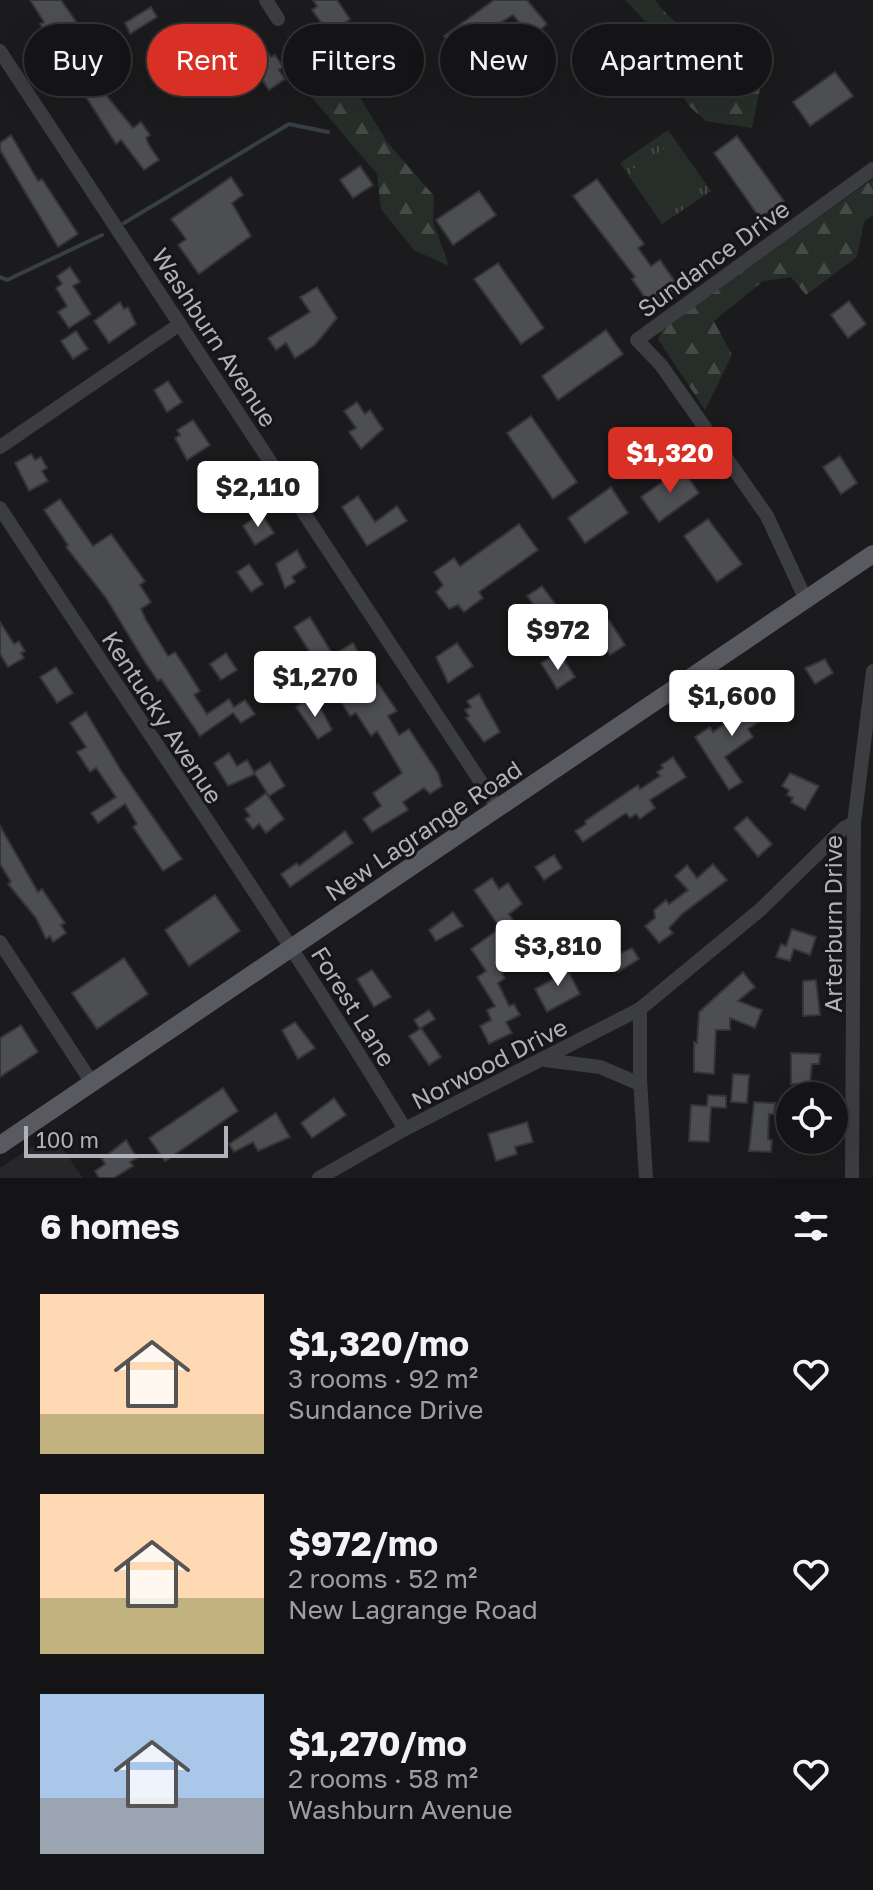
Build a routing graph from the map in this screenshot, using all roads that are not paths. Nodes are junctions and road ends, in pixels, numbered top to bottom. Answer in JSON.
{"nodes":[{"id":1,"x":266,"y":0,"type":"edge"},
{"id":2,"x":278,"y":19,"type":"dead end"},
{"id":3,"x":0,"y":51,"type":"edge"},
{"id":4,"x":873,"y":169,"type":"edge"},
{"id":5,"x":180,"y":324,"type":"junction"},
{"id":6,"x":0,"y":447,"type":"edge"},
{"id":7,"x":0,"y":508,"type":"edge"},
{"id":8,"x":873,"y":554,"type":"edge"},
{"id":9,"x":806,"y":600,"type":"junction"},
{"id":10,"x":873,"y":671,"type":"edge"},
{"id":11,"x":498,"y":808,"type":"junction"},
{"id":12,"x":854,"y":823,"type":"junction"},
{"id":13,"x":0,"y":942,"type":"edge"},
{"id":14,"x":291,"y":948,"type":"junction"},
{"id":15,"x":640,"y":1009,"type":"junction"},
{"id":16,"x":544,"y":1060,"type":"junction"},
{"id":17,"x":92,"y":1083,"type":"junction"},
{"id":18,"x":640,"y":1084,"type":"junction"},
{"id":19,"x":405,"y":1129,"type":"junction"},
{"id":20,"x":0,"y":1145,"type":"edge"},
{"id":21,"x":319,"y":1178,"type":"edge"},
{"id":22,"x":646,"y":1178,"type":"edge"},
{"id":23,"x":852,"y":1178,"type":"edge"}],
"edges":[{"from":1,"to":2,"type":"street"},
{"from":3,"to":5,"type":"street","name":"Washburn Avenue"},
{"from":4,"to":9,"type":"street","name":"Sundance Drive"},
{"from":5,"to":6,"type":"street"},
{"from":5,"to":11,"type":"street","name":"Washburn Avenue"},
{"from":7,"to":14,"type":"street","name":"Kentucky Avenue"},
{"from":8,"to":9,"type":"main road","name":"New Lagrange Road"},
{"from":9,"to":11,"type":"main road","name":"New Lagrange Road"},
{"from":10,"to":12,"type":"street","name":"Arterburn Drive"},
{"from":11,"to":14,"type":"main road","name":"New Lagrange Road"},
{"from":12,"to":15,"type":"street","name":"Norwood Drive"},
{"from":12,"to":23,"type":"street","name":"Arterburn Drive"},
{"from":13,"to":17,"type":"street"},
{"from":14,"to":17,"type":"main road","name":"New Lagrange Road"},
{"from":14,"to":19,"type":"street","name":"Forest Lane"},
{"from":15,"to":16,"type":"street","name":"Norwood Drive"},
{"from":15,"to":18,"type":"street"},
{"from":16,"to":18,"type":"street"},
{"from":16,"to":19,"type":"street","name":"Norwood Drive"},
{"from":17,"to":20,"type":"main road","name":"New Lagrange Road"},
{"from":18,"to":22,"type":"street"},
{"from":19,"to":21,"type":"street","name":"Norwood Drive"}]}
